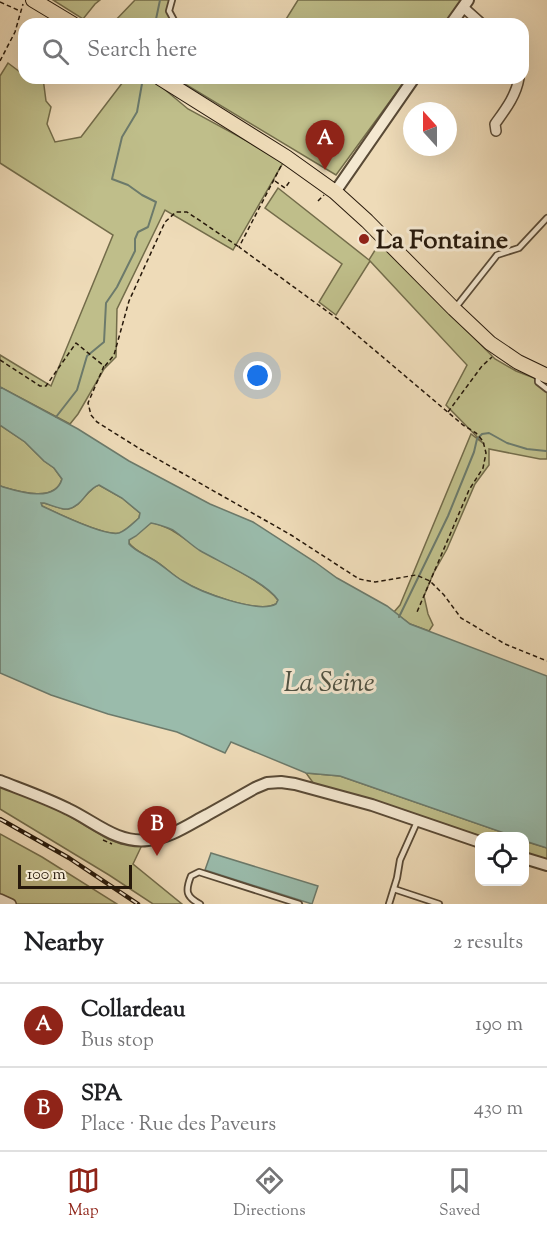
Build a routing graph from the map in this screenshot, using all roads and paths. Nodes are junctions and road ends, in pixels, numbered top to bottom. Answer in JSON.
{"nodes":[{"id":1,"x":172,"y":0,"type":"edge"},
{"id":2,"x":28,"y":1,"type":"edge"},
{"id":3,"x":0,"y":2,"type":"edge"},
{"id":4,"x":465,"y":4,"type":"edge"},
{"id":5,"x":21,"y":11,"type":"junction"},
{"id":6,"x":19,"y":18,"type":"edge"},
{"id":7,"x":61,"y":18,"type":"edge"},
{"id":8,"x":173,"y":18,"type":"edge"},
{"id":9,"x":455,"y":18,"type":"edge"},
{"id":10,"x":477,"y":18,"type":"edge"},
{"id":11,"x":18,"y":22,"type":"edge"},
{"id":12,"x":0,"y":61,"type":"edge"},
{"id":13,"x":170,"y":84,"type":"edge"},
{"id":14,"x":410,"y":84,"type":"edge"},
{"id":15,"x":518,"y":84,"type":"edge"},
{"id":16,"x":496,"y":131,"type":"dead end"},
{"id":17,"x":286,"y":157,"type":"junction"},
{"id":18,"x":274,"y":180,"type":"junction"},
{"id":19,"x":290,"y":181,"type":"dead end"},
{"id":20,"x":330,"y":193,"type":"junction"},
{"id":21,"x":318,"y":201,"type":"dead end"},
{"id":22,"x":547,"y":218,"type":"edge"},
{"id":23,"x":239,"y":247,"type":"junction"},
{"id":24,"x":454,"y":309,"type":"junction"},
{"id":25,"x":499,"y":350,"type":"junction"},
{"id":26,"x":0,"y":360,"type":"edge"},
{"id":27,"x":104,"y":366,"type":"junction"},
{"id":28,"x":543,"y":374,"type":"edge"},
{"id":29,"x":547,"y":389,"type":"edge"},
{"id":30,"x":448,"y":412,"type":"junction"},
{"id":31,"x":430,"y":580,"type":"junction"},
{"id":32,"x":417,"y":612,"type":"dead end"},
{"id":33,"x":547,"y":661,"type":"edge"},
{"id":34,"x":0,"y":781,"type":"edge"},
{"id":35,"x":417,"y":821,"type":"junction"},
{"id":36,"x":101,"y":838,"type":"dead end"},
{"id":37,"x":475,"y":840,"type":"edge"},
{"id":38,"x":116,"y":845,"type":"dead end"},
{"id":39,"x":529,"y":859,"type":"edge"},
{"id":40,"x":547,"y":865,"type":"edge"},
{"id":41,"x":394,"y":889,"type":"junction"},
{"id":42,"x":0,"y":899,"type":"edge"},
{"id":43,"x":11,"y":904,"type":"edge"},
{"id":44,"x":200,"y":904,"type":"edge"},
{"id":45,"x":299,"y":904,"type":"edge"},
{"id":46,"x":389,"y":904,"type":"edge"},
{"id":47,"x":439,"y":904,"type":"edge"}],
"edges":[{"from":1,"to":8,"type":"lane"},
{"from":2,"to":5,"type":"path"},
{"from":2,"to":7,"type":"main road"},
{"from":3,"to":5,"type":"path"},
{"from":4,"to":9,"type":"street"},
{"from":4,"to":10,"type":"street"},
{"from":5,"to":6,"type":"path"},
{"from":11,"to":12,"type":"path"},
{"from":13,"to":17,"type":"main road"},
{"from":14,"to":20,"type":"street"},
{"from":15,"to":16,"type":"street"},
{"from":17,"to":18,"type":"path"},
{"from":17,"to":20,"type":"main road"},
{"from":18,"to":19,"type":"path"},
{"from":18,"to":23,"type":"path"},
{"from":20,"to":21,"type":"path"},
{"from":20,"to":24,"type":"main road"},
{"from":22,"to":24,"type":"lane"},
{"from":23,"to":27,"type":"path"},
{"from":23,"to":30,"type":"path"},
{"from":24,"to":25,"type":"main road"},
{"from":25,"to":28,"type":"main road"},
{"from":25,"to":30,"type":"path"},
{"from":26,"to":27,"type":"path"},
{"from":27,"to":31,"type":"path"},
{"from":28,"to":29,"type":"lane"},
{"from":30,"to":31,"type":"path"},
{"from":31,"to":32,"type":"path"},
{"from":31,"to":33,"type":"path"},
{"from":34,"to":35,"type":"street"},
{"from":35,"to":37,"type":"street"},
{"from":35,"to":41,"type":"lane"},
{"from":36,"to":38,"type":"path"},
{"from":39,"to":40,"type":"street"},
{"from":41,"to":46,"type":"lane"},
{"from":41,"to":47,"type":"lane"},
{"from":42,"to":43,"type":"street"},
{"from":44,"to":45,"type":"lane"}]}
